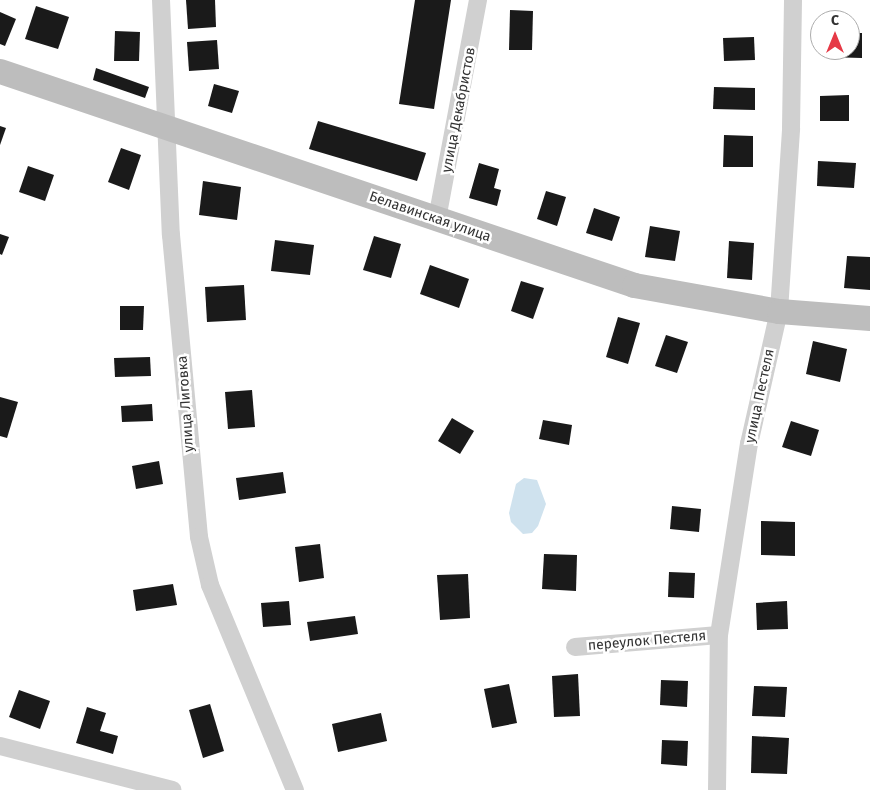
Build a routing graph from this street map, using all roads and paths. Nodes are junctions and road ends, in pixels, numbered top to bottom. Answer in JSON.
{"nodes":[{"id":1,"x":161,"y":0,"type":"edge"},
{"id":2,"x":478,"y":0,"type":"edge"},
{"id":3,"x":793,"y":0,"type":"edge"},
{"id":4,"x":0,"y":71,"type":"edge"},
{"id":5,"x":166,"y":130,"type":"junction"},
{"id":6,"x":438,"y":220,"type":"junction"},
{"id":7,"x":779,"y":310,"type":"junction"},
{"id":8,"x":870,"y":318,"type":"edge"},
{"id":9,"x":720,"y":635,"type":"junction"},
{"id":10,"x":574,"y":648,"type":"dead end"},
{"id":11,"x":0,"y":746,"type":"edge"},
{"id":12,"x":172,"y":790,"type":"edge"},
{"id":13,"x":295,"y":790,"type":"edge"},
{"id":14,"x":717,"y":790,"type":"edge"}],
"edges":[{"from":1,"to":5,"type":"street","name":"улица Лиговка"},
{"from":2,"to":6,"type":"street","name":"улица Декабристов"},
{"from":3,"to":7,"type":"street","name":"улица Пестеля"},
{"from":4,"to":5,"type":"main road","name":"Белавинская улица"},
{"from":5,"to":6,"type":"main road","name":"Белавинская улица"},
{"from":5,"to":13,"type":"street","name":"улица Лиговка"},
{"from":6,"to":7,"type":"main road","name":"Белавинская улица"},
{"from":7,"to":8,"type":"main road","name":"Белавинская улица"},
{"from":7,"to":9,"type":"street","name":"улица Пестеля"},
{"from":9,"to":10,"type":"street","name":"переулок Пестеля"},
{"from":9,"to":14,"type":"street","name":"улица Пестеля"},
{"from":11,"to":12,"type":"street"}]}
